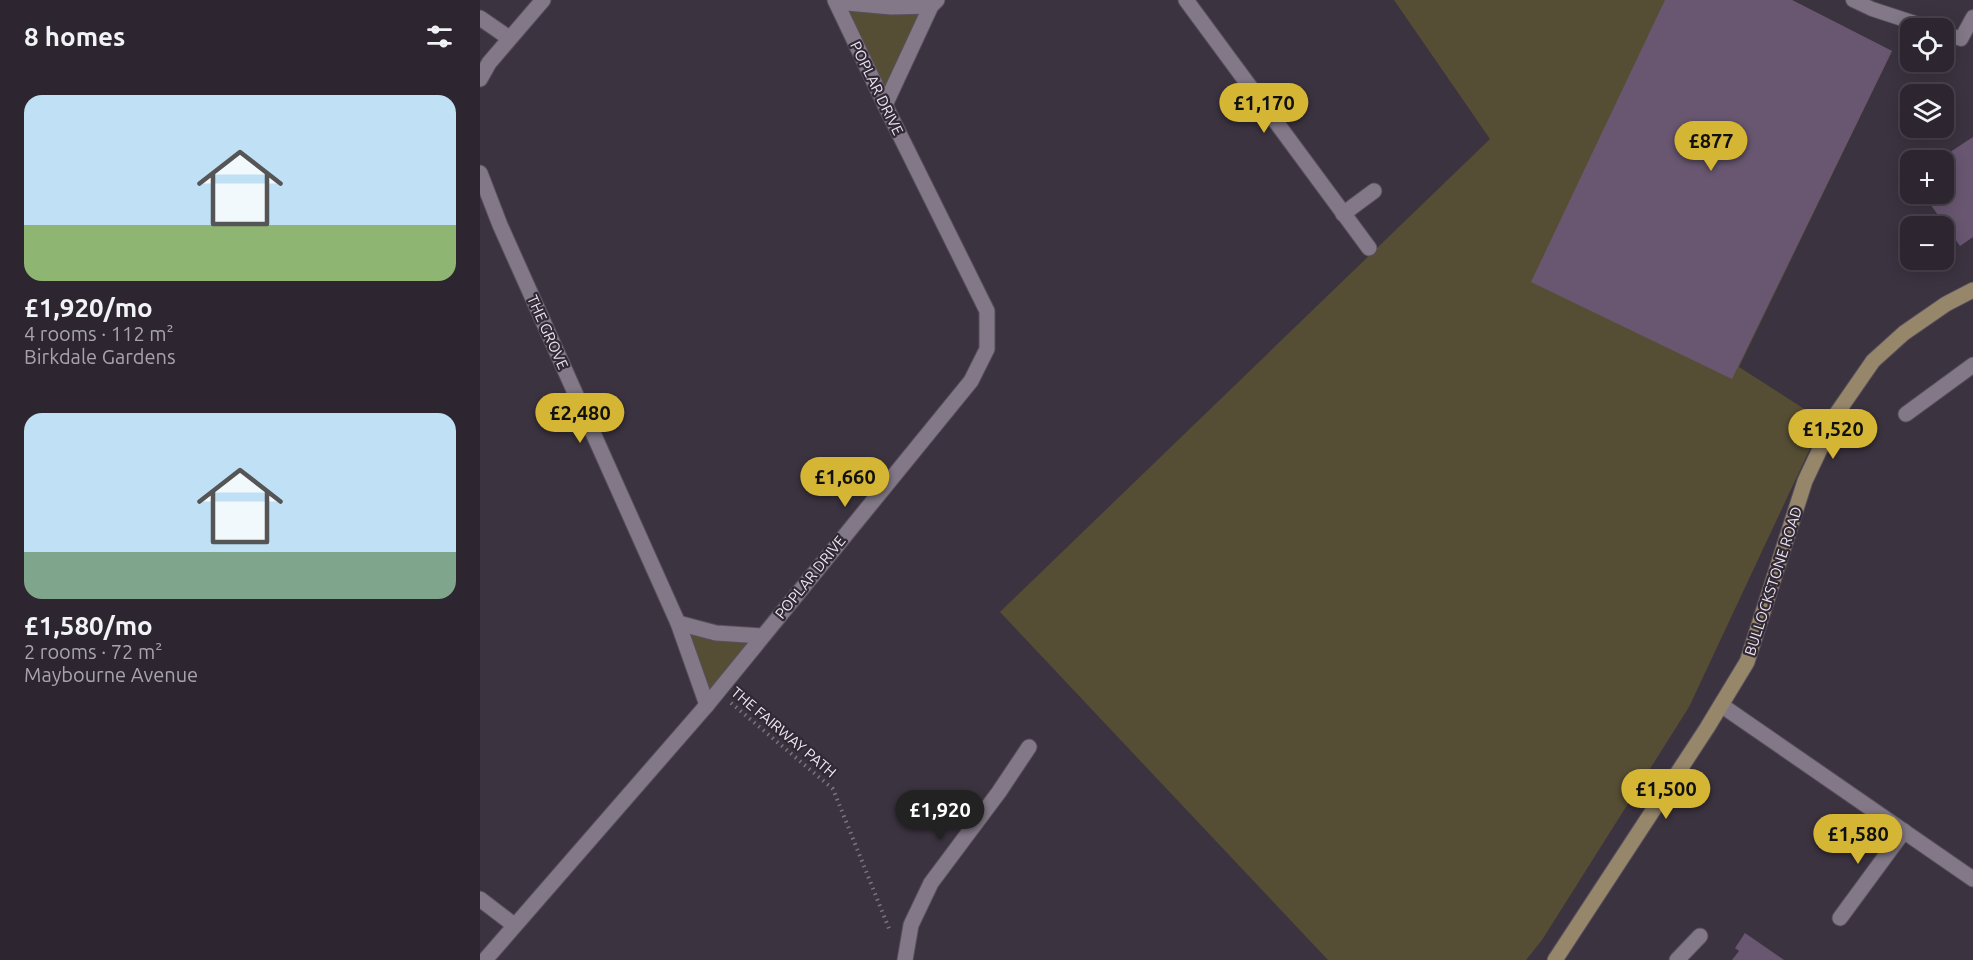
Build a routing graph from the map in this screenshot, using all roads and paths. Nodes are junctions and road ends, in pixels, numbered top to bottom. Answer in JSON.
{"nodes":[{"id":1,"x":543,"y":0,"type":"edge"},
{"id":2,"x":1186,"y":0,"type":"edge"},
{"id":3,"x":1853,"y":0,"type":"edge"},
{"id":4,"x":836,"y":1,"type":"edge"},
{"id":5,"x":934,"y":3,"type":"edge"},
{"id":6,"x":1973,"y":17,"type":"edge"},
{"id":7,"x":480,"y":18,"type":"edge"},
{"id":8,"x":1902,"y":18,"type":"edge"},
{"id":9,"x":1954,"y":37,"type":"edge"},
{"id":10,"x":509,"y":38,"type":"junction"},
{"id":11,"x":480,"y":79,"type":"edge"},
{"id":12,"x":885,"y":105,"type":"junction"},
{"id":13,"x":480,"y":173,"type":"edge"},
{"id":14,"x":1374,"y":191,"type":"dead end"},
{"id":15,"x":1344,"y":214,"type":"junction"},
{"id":16,"x":1369,"y":248,"type":"dead end"},
{"id":17,"x":1973,"y":290,"type":"edge"},
{"id":18,"x":1973,"y":365,"type":"edge"},
{"id":19,"x":1906,"y":414,"type":"dead end"},
{"id":20,"x":678,"y":623,"type":"junction"},
{"id":21,"x":762,"y":636,"type":"junction"},
{"id":22,"x":718,"y":692,"type":"junction"},
{"id":23,"x":707,"y":705,"type":"junction"},
{"id":24,"x":1721,"y":705,"type":"junction"},
{"id":25,"x":1029,"y":747,"type":"dead end"},
{"id":26,"x":1904,"y":831,"type":"junction"},
{"id":27,"x":1973,"y":879,"type":"edge"},
{"id":28,"x":480,"y":899,"type":"edge"},
{"id":29,"x":1840,"y":918,"type":"dead end"},
{"id":30,"x":514,"y":925,"type":"junction"},
{"id":31,"x":1700,"y":936,"type":"dead end"},
{"id":32,"x":892,"y":939,"type":"dead end"},
{"id":33,"x":485,"y":960,"type":"edge"},
{"id":34,"x":905,"y":960,"type":"edge"},
{"id":35,"x":1555,"y":960,"type":"edge"},
{"id":36,"x":1677,"y":960,"type":"edge"}],
"edges":[{"from":1,"to":10,"type":"street"},
{"from":2,"to":15,"type":"street"},
{"from":3,"to":8,"type":"lane"},
{"from":4,"to":5,"type":"street"},
{"from":4,"to":12,"type":"street","name":"POPLAR DRIVE"},
{"from":5,"to":12,"type":"street"},
{"from":6,"to":9,"type":"lane"},
{"from":7,"to":10,"type":"street"},
{"from":10,"to":11,"type":"street"},
{"from":12,"to":21,"type":"street","name":"POPLAR DRIVE"},
{"from":13,"to":20,"type":"street","name":"THE GROVE"},
{"from":14,"to":15,"type":"street"},
{"from":15,"to":16,"type":"street"},
{"from":17,"to":24,"type":"street","name":"BULLOCKSTONE ROAD"},
{"from":18,"to":19,"type":"street"},
{"from":20,"to":21,"type":"street"},
{"from":20,"to":23,"type":"street","name":"THE GROVE"},
{"from":21,"to":22,"type":"street","name":"POPLAR DRIVE"},
{"from":22,"to":23,"type":"street","name":"POPLAR DRIVE"},
{"from":22,"to":32,"type":"path","name":"THE FAIRWAY PATH"},
{"from":23,"to":30,"type":"street","name":"POPLAR DRIVE"},
{"from":24,"to":26,"type":"street"},
{"from":24,"to":35,"type":"street","name":"BULLOCKSTONE ROAD"},
{"from":25,"to":34,"type":"street"},
{"from":26,"to":27,"type":"street"},
{"from":26,"to":29,"type":"street"},
{"from":28,"to":30,"type":"street"},
{"from":30,"to":33,"type":"street","name":"POPLAR DRIVE"},
{"from":31,"to":36,"type":"street"}]}
